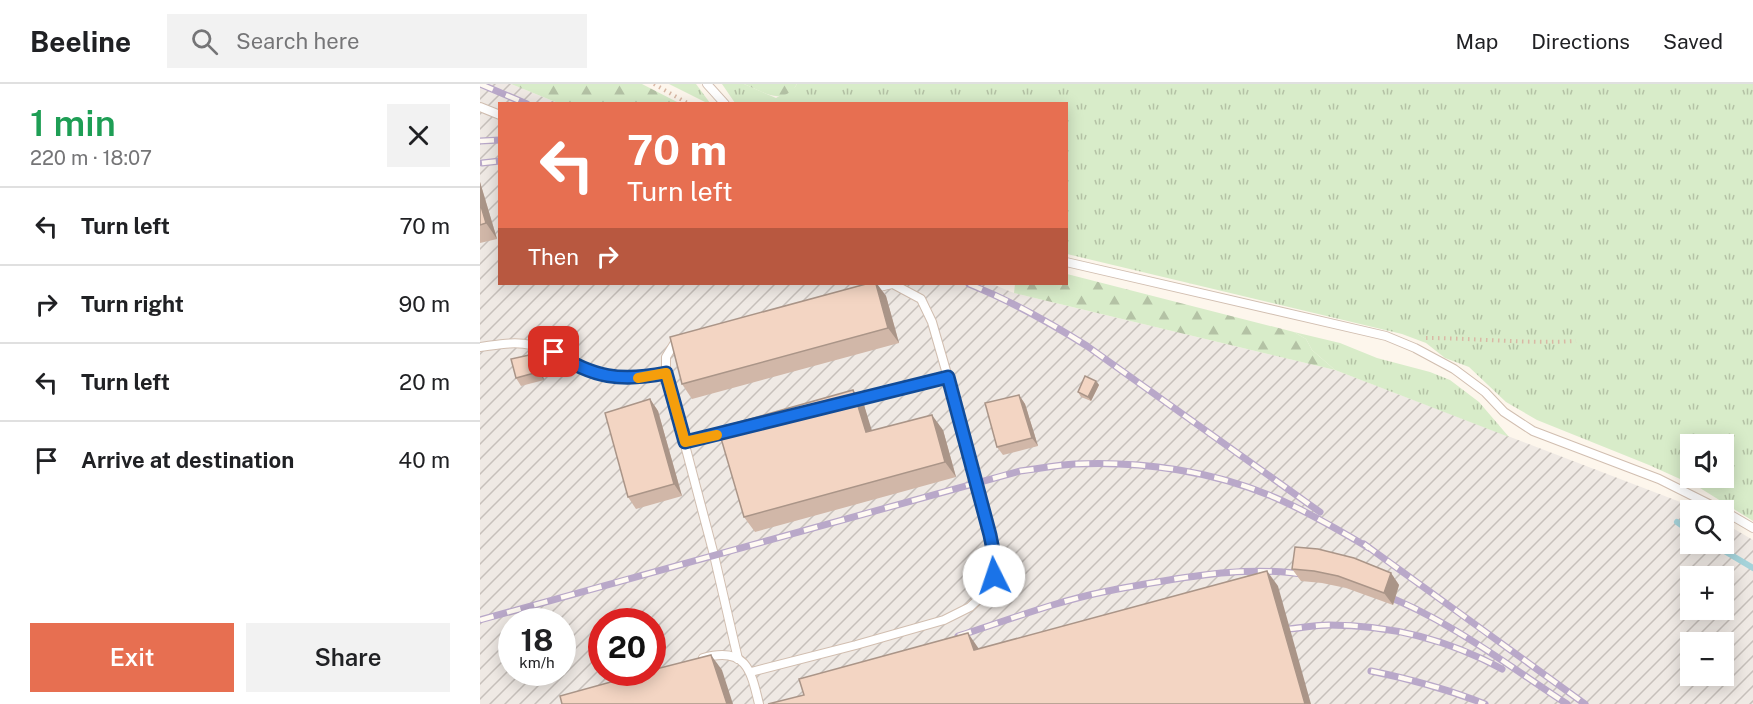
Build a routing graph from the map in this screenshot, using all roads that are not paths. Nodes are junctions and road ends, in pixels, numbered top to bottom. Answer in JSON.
{"nodes":[{"id":1,"x":707,"y":84,"type":"edge"},
{"id":2,"x":723,"y":102,"type":"edge"},
{"id":3,"x":480,"y":107,"type":"edge"},
{"id":4,"x":498,"y":114,"type":"edge"},
{"id":5,"x":1068,"y":262,"type":"edge"},
{"id":6,"x":889,"y":285,"type":"edge"},
{"id":7,"x":895,"y":285,"type":"edge"},
{"id":8,"x":858,"y":293,"type":"edge"},
{"id":9,"x":686,"y":340,"type":"edge"},
{"id":10,"x":480,"y":347,"type":"edge"},
{"id":11,"x":666,"y":373,"type":"junction"},
{"id":12,"x":948,"y":377,"type":"junction"},
{"id":13,"x":845,"y":403,"type":"edge"},
{"id":14,"x":730,"y":431,"type":"edge"},
{"id":15,"x":685,"y":442,"type":"junction"},
{"id":16,"x":1700,"y":500,"type":"edge"},
{"id":17,"x":1734,"y":518,"type":"edge"},
{"id":18,"x":1753,"y":528,"type":"edge"},
{"id":19,"x":697,"y":659,"type":"edge"},
{"id":20,"x":738,"y":659,"type":"junction"},
{"id":21,"x":751,"y":672,"type":"junction"},
{"id":22,"x":759,"y":704,"type":"edge"}],
"edges":[{"from":1,"to":2,"type":"lane"},
{"from":3,"to":4,"type":"lane"},
{"from":5,"to":16,"type":"lane"},
{"from":6,"to":8,"type":"lane"},
{"from":7,"to":12,"type":"lane"},
{"from":9,"to":11,"type":"lane"},
{"from":10,"to":11,"type":"lane"},
{"from":11,"to":15,"type":"lane"},
{"from":12,"to":13,"type":"lane"},
{"from":12,"to":21,"type":"lane"},
{"from":14,"to":15,"type":"lane"},
{"from":15,"to":20,"type":"lane"},
{"from":17,"to":18,"type":"lane"},
{"from":19,"to":20,"type":"lane"},
{"from":20,"to":21,"type":"lane"},
{"from":21,"to":22,"type":"lane"}]}
